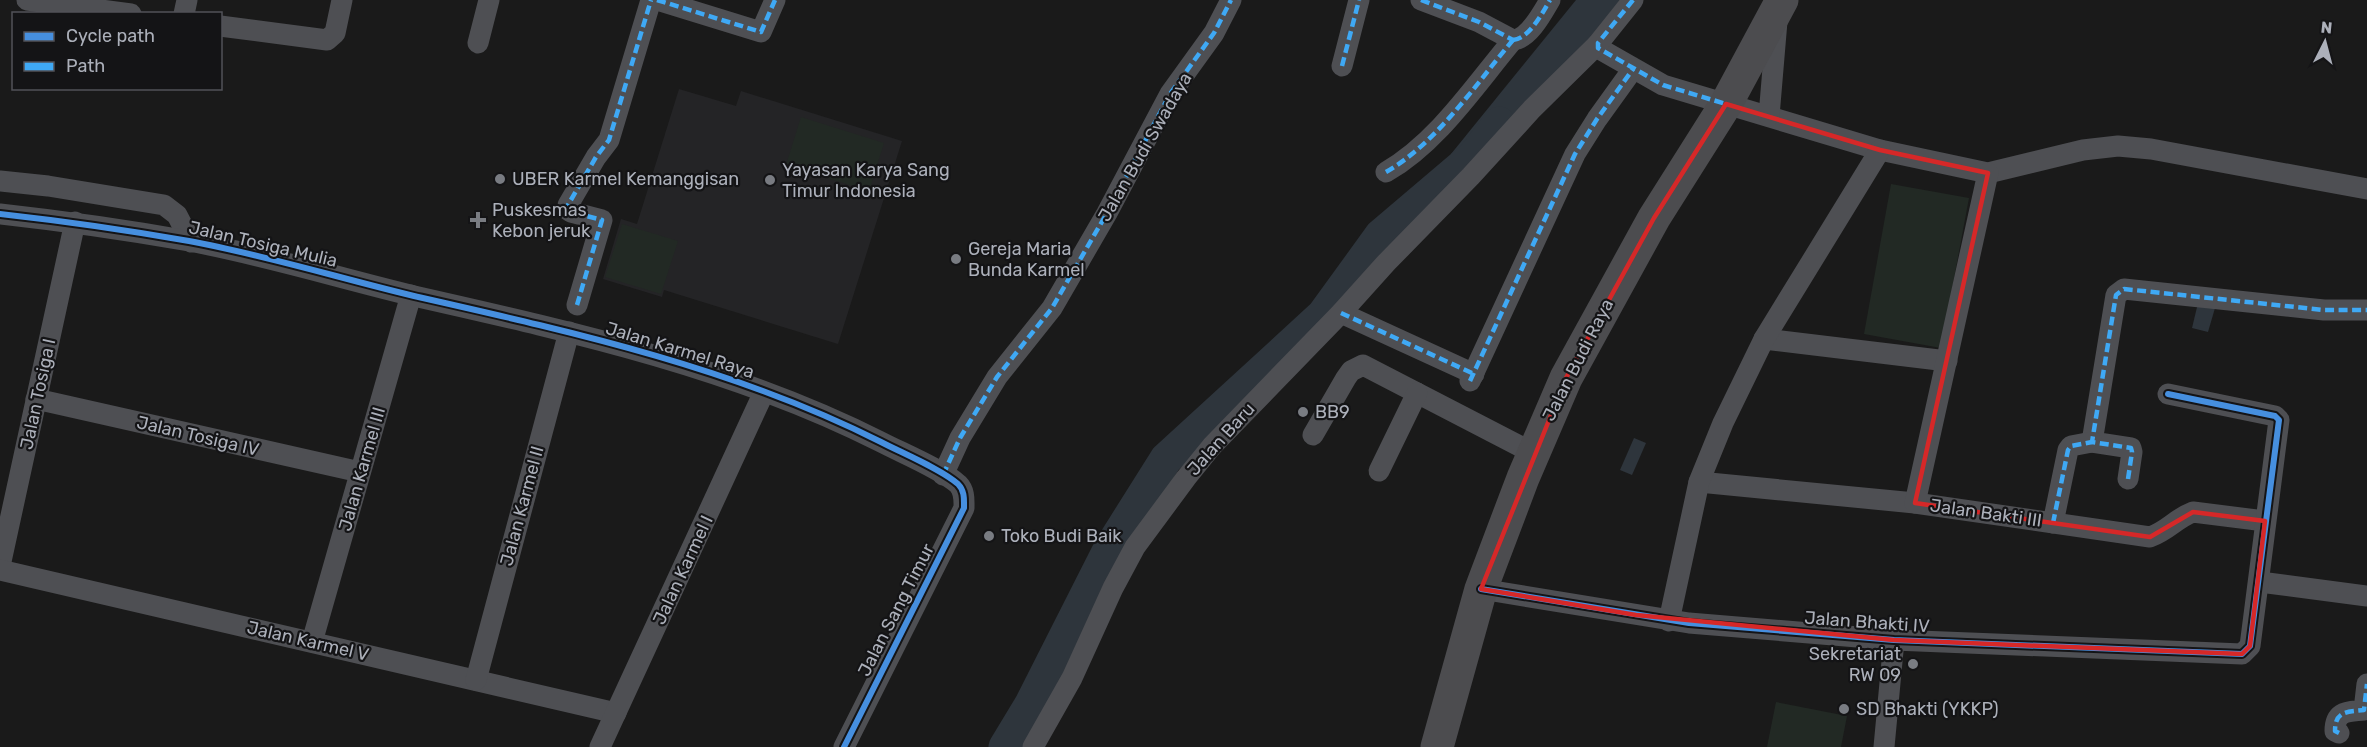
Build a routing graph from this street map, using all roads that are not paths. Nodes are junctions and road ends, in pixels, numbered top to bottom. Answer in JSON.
{"nodes":[{"id":1,"x":342,"y":0,"type":"edge"},
{"id":2,"x":489,"y":0,"type":"edge"},
{"id":3,"x":651,"y":0,"type":"edge"},
{"id":4,"x":657,"y":0,"type":"edge"},
{"id":5,"x":775,"y":0,"type":"edge"},
{"id":6,"x":1231,"y":0,"type":"edge"},
{"id":7,"x":1359,"y":0,"type":"edge"},
{"id":8,"x":1421,"y":0,"type":"edge"},
{"id":9,"x":1550,"y":0,"type":"edge"},
{"id":10,"x":1633,"y":0,"type":"edge"},
{"id":11,"x":40,"y":1,"type":"edge"},
{"id":12,"x":1780,"y":4,"type":"edge"},
{"id":13,"x":117,"y":12,"type":"edge"},
{"id":14,"x":222,"y":26,"type":"edge"},
{"id":15,"x":1513,"y":40,"type":"junction"},
{"id":16,"x":478,"y":43,"type":"dead end"},
{"id":17,"x":1597,"y":45,"type":"junction"},
{"id":18,"x":1341,"y":66,"type":"dead end"},
{"id":19,"x":1633,"y":69,"type":"junction"},
{"id":20,"x":1726,"y":104,"type":"junction"},
{"id":21,"x":1769,"y":116,"type":"junction"},
{"id":22,"x":1880,"y":150,"type":"junction"},
{"id":23,"x":1386,"y":172,"type":"dead end"},
{"id":24,"x":1988,"y":173,"type":"junction"},
{"id":25,"x":0,"y":181,"type":"edge"},
{"id":26,"x":2367,"y":189,"type":"edge"},
{"id":27,"x":0,"y":214,"type":"edge"},
{"id":28,"x":75,"y":222,"type":"junction"},
{"id":29,"x":191,"y":242,"type":"junction"},
{"id":30,"x":411,"y":295,"type":"junction"},
{"id":31,"x":578,"y":305,"type":"dead end"},
{"id":32,"x":2367,"y":310,"type":"edge"},
{"id":33,"x":1341,"y":313,"type":"junction"},
{"id":34,"x":568,"y":332,"type":"junction"},
{"id":35,"x":1764,"y":339,"type":"junction"},
{"id":36,"x":1947,"y":361,"type":"junction"},
{"id":37,"x":764,"y":392,"type":"junction"},
{"id":38,"x":1417,"y":393,"type":"junction"},
{"id":39,"x":2168,"y":394,"type":"dead end"},
{"id":40,"x":36,"y":399,"type":"junction"},
{"id":41,"x":1313,"y":435,"type":"dead end"},
{"id":42,"x":2092,"y":442,"type":"junction"},
{"id":43,"x":1533,"y":453,"type":"junction"},
{"id":44,"x":1379,"y":471,"type":"dead end"},
{"id":45,"x":360,"y":472,"type":"junction"},
{"id":46,"x":2128,"y":479,"type":"dead end"},
{"id":47,"x":950,"y":480,"type":"junction"},
{"id":48,"x":1699,"y":482,"type":"junction"},
{"id":49,"x":1915,"y":503,"type":"junction"},
{"id":50,"x":2265,"y":521,"type":"junction"},
{"id":51,"x":2053,"y":523,"type":"junction"},
{"id":52,"x":0,"y":568,"type":"edge"},
{"id":53,"x":2260,"y":582,"type":"junction"},
{"id":54,"x":1481,"y":589,"type":"junction"},
{"id":55,"x":2367,"y":596,"type":"edge"},
{"id":56,"x":1669,"y":621,"type":"junction"},
{"id":57,"x":1894,"y":640,"type":"junction"},
{"id":58,"x":312,"y":642,"type":"junction"},
{"id":59,"x":476,"y":681,"type":"junction"},
{"id":60,"x":2367,"y":684,"type":"edge"},
{"id":61,"x":616,"y":713,"type":"junction"},
{"id":62,"x":2339,"y":733,"type":"dead end"},
{"id":63,"x":600,"y":747,"type":"edge"},
{"id":64,"x":844,"y":747,"type":"edge"},
{"id":65,"x":1033,"y":747,"type":"edge"},
{"id":66,"x":1437,"y":747,"type":"edge"},
{"id":67,"x":1884,"y":747,"type":"edge"}],
"edges":[{"from":1,"to":14,"type":"street"},
{"from":2,"to":16,"type":"street"},
{"from":3,"to":31,"type":"street"},
{"from":4,"to":5,"type":"street"},
{"from":6,"to":47,"type":"street","name":"Jalan Budi Swadaya"},
{"from":7,"to":18,"type":"street"},
{"from":8,"to":15,"type":"street"},
{"from":9,"to":15,"type":"street"},
{"from":10,"to":17,"type":"street","name":"Jalan Baru"},
{"from":11,"to":13,"type":"street"},
{"from":12,"to":20,"type":"main road","name":"Jalan Budi Raya"},
{"from":12,"to":21,"type":"street"},
{"from":15,"to":23,"type":"street"},
{"from":17,"to":19,"type":"street"},
{"from":17,"to":33,"type":"street","name":"Jalan Baru"},
{"from":19,"to":20,"type":"street"},
{"from":19,"to":33,"type":"street"},
{"from":20,"to":21,"type":"street"},
{"from":20,"to":43,"type":"main road","name":"Jalan Budi Raya"},
{"from":21,"to":22,"type":"street"},
{"from":22,"to":24,"type":"street"},
{"from":22,"to":35,"type":"street"},
{"from":24,"to":26,"type":"street"},
{"from":24,"to":36,"type":"street"},
{"from":25,"to":29,"type":"street","name":"Jalan Tosiga Mulia"},
{"from":27,"to":28,"type":"street","name":"Jalan Tosiga Mulia"},
{"from":28,"to":29,"type":"street","name":"Jalan Tosiga Mulia"},
{"from":28,"to":40,"type":"street","name":"Jalan Tosiga I"},
{"from":29,"to":30,"type":"street","name":"Jalan Tosiga Mulia"},
{"from":30,"to":34,"type":"street","name":"Jalan Karmel Raya"},
{"from":30,"to":45,"type":"street","name":"Jalan Karmel III"},
{"from":32,"to":42,"type":"street"},
{"from":33,"to":65,"type":"street","name":"Jalan Baru"},
{"from":34,"to":37,"type":"street","name":"Jalan Karmel Raya"},
{"from":34,"to":59,"type":"street","name":"Jalan Karmel II"},
{"from":35,"to":36,"type":"street"},
{"from":35,"to":48,"type":"street"},
{"from":36,"to":49,"type":"street"},
{"from":37,"to":47,"type":"street","name":"Jalan Karmel Raya"},
{"from":37,"to":61,"type":"street","name":"Jalan Karmel I"},
{"from":38,"to":41,"type":"street"},
{"from":38,"to":43,"type":"street"},
{"from":38,"to":44,"type":"street"},
{"from":39,"to":50,"type":"street"},
{"from":40,"to":45,"type":"street","name":"Jalan Tosiga IV"},
{"from":40,"to":52,"type":"street","name":"Jalan Tosiga I"},
{"from":42,"to":46,"type":"street"},
{"from":42,"to":51,"type":"street"},
{"from":43,"to":54,"type":"main road","name":"Jalan Budi Raya"},
{"from":45,"to":58,"type":"street","name":"Jalan Karmel III"},
{"from":47,"to":64,"type":"street","name":"Jalan Sang Timur"},
{"from":48,"to":49,"type":"street","name":"Jalan Bakti III"},
{"from":48,"to":56,"type":"street"},
{"from":49,"to":51,"type":"street","name":"Jalan Bakti III"},
{"from":50,"to":51,"type":"street","name":"Jalan Bakti III"},
{"from":50,"to":53,"type":"street"},
{"from":52,"to":58,"type":"street","name":"Jalan Karmel V"},
{"from":53,"to":55,"type":"street"},
{"from":53,"to":57,"type":"street","name":"Jalan Bhakti IV"},
{"from":54,"to":56,"type":"street","name":"Jalan Bhakti IV"},
{"from":54,"to":66,"type":"main road","name":"Jalan Budi Raya"},
{"from":56,"to":57,"type":"street","name":"Jalan Bhakti IV"},
{"from":57,"to":67,"type":"street"},
{"from":58,"to":59,"type":"street","name":"Jalan Karmel V"},
{"from":59,"to":61,"type":"street","name":"Jalan Karmel V"},
{"from":60,"to":62,"type":"street"},
{"from":61,"to":63,"type":"street","name":"Jalan Karmel I"}]}
